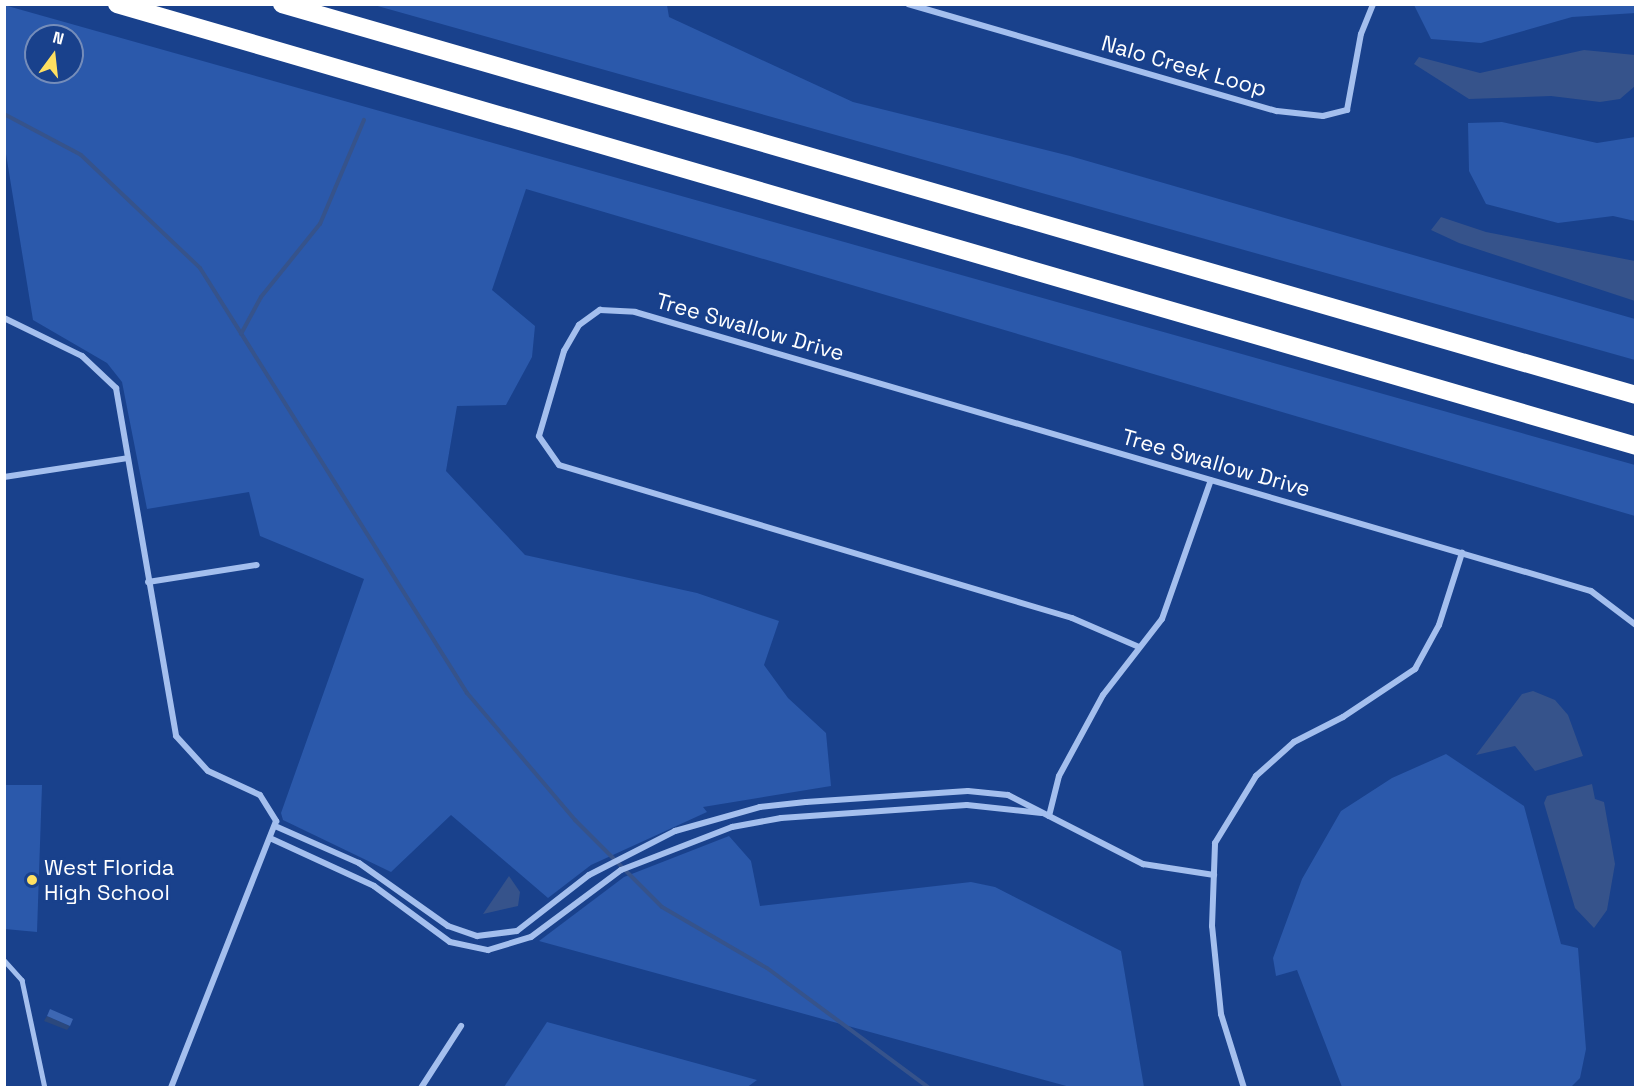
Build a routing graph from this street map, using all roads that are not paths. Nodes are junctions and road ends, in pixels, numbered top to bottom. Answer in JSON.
{"nodes":[{"id":1,"x":117,"y":4,"type":"edge"},
{"id":2,"x":282,"y":4,"type":"edge"},
{"id":3,"x":908,"y":4,"type":"edge"},
{"id":4,"x":1373,"y":4,"type":"edge"},
{"id":5,"x":4,"y":318,"type":"edge"},
{"id":6,"x":1635,"y":395,"type":"edge"},
{"id":7,"x":1635,"y":446,"type":"edge"},
{"id":8,"x":128,"y":458,"type":"junction"},
{"id":9,"x":4,"y":477,"type":"edge"},
{"id":10,"x":1211,"y":480,"type":"junction"},
{"id":11,"x":1462,"y":553,"type":"junction"},
{"id":12,"x":256,"y":565,"type":"dead end"},
{"id":13,"x":148,"y":582,"type":"junction"},
{"id":14,"x":1635,"y":625,"type":"edge"},
{"id":15,"x":1139,"y":647,"type":"junction"},
{"id":16,"x":942,"y":792,"type":"junction"},
{"id":17,"x":847,"y":800,"type":"junction"},
{"id":18,"x":941,"y":807,"type":"junction"},
{"id":19,"x":848,"y":812,"type":"junction"},
{"id":20,"x":1046,"y":814,"type":"junction"},
{"id":21,"x":275,"y":826,"type":"junction"},
{"id":22,"x":272,"y":839,"type":"junction"},
{"id":23,"x":1214,"y":875,"type":"junction"},
{"id":24,"x":416,"y":899,"type":"junction"},
{"id":25,"x":409,"y":910,"type":"junction"},
{"id":26,"x":4,"y":960,"type":"edge"},
{"id":27,"x":461,"y":1026,"type":"dead end"},
{"id":28,"x":45,"y":1088,"type":"edge"},
{"id":29,"x":171,"y":1088,"type":"edge"},
{"id":30,"x":421,"y":1088,"type":"edge"},
{"id":31,"x":1244,"y":1088,"type":"edge"}],
"edges":[{"from":1,"to":7,"type":"highway"},
{"from":2,"to":6,"type":"highway"},
{"from":3,"to":4,"type":"street","name":"Nalo Creek Loop"},
{"from":5,"to":8,"type":"street"},
{"from":8,"to":9,"type":"street"},
{"from":8,"to":13,"type":"street"},
{"from":10,"to":11,"type":"street","name":"Tree Swallow Drive"},
{"from":10,"to":15,"type":"street"},
{"from":10,"to":15,"type":"street","name":"Tree Swallow Drive"},
{"from":11,"to":14,"type":"street","name":"Tree Swallow Drive"},
{"from":11,"to":23,"type":"street"},
{"from":12,"to":13,"type":"street"},
{"from":13,"to":21,"type":"street"},
{"from":15,"to":20,"type":"street"},
{"from":16,"to":17,"type":"street"},
{"from":16,"to":18,"type":"street"},
{"from":16,"to":20,"type":"street"},
{"from":17,"to":19,"type":"street"},
{"from":17,"to":24,"type":"street"},
{"from":18,"to":19,"type":"street"},
{"from":18,"to":20,"type":"street"},
{"from":19,"to":25,"type":"street"},
{"from":20,"to":23,"type":"street"},
{"from":21,"to":22,"type":"street"},
{"from":21,"to":24,"type":"street"},
{"from":22,"to":25,"type":"street"},
{"from":22,"to":29,"type":"street"},
{"from":23,"to":31,"type":"street"},
{"from":24,"to":25,"type":"street"},
{"from":26,"to":28,"type":"lane"},
{"from":27,"to":30,"type":"street"}]}
